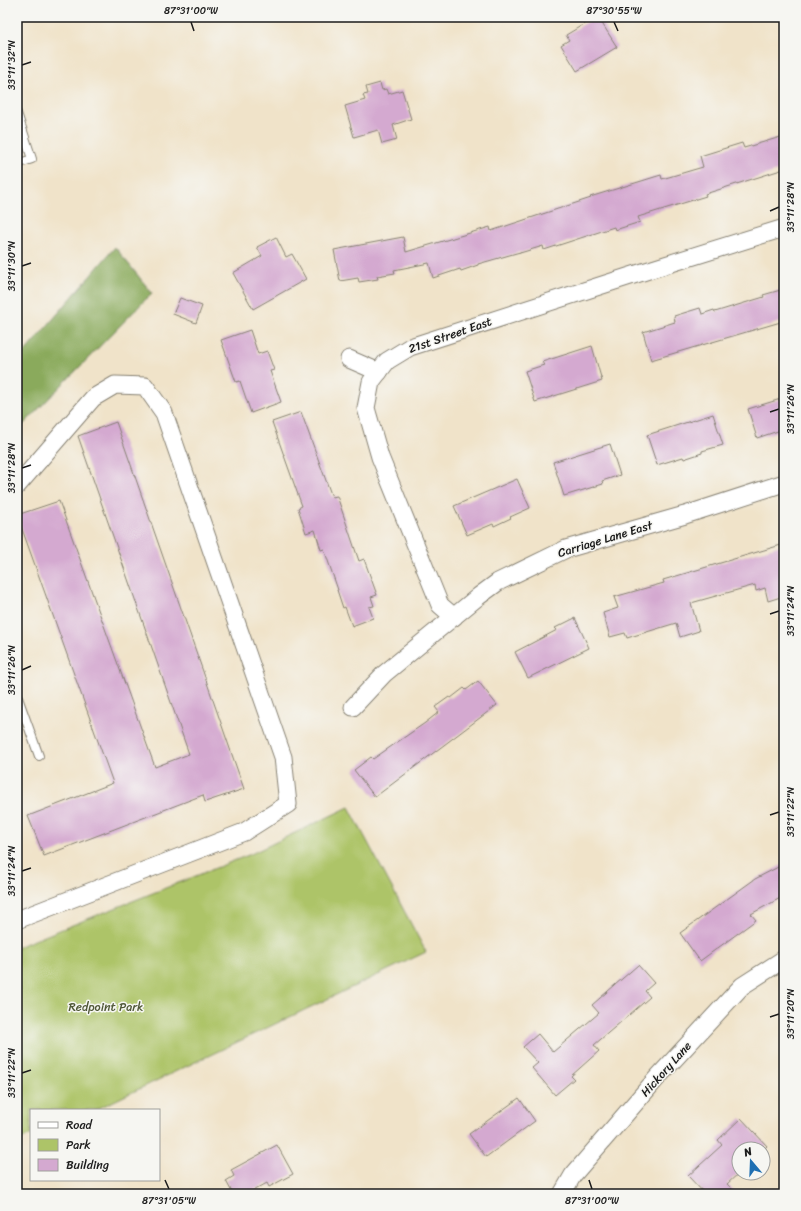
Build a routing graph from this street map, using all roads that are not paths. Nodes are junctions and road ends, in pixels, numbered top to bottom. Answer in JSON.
{"nodes":[{"id":1,"x":17,"y":113,"type":"edge"},
{"id":2,"x":17,"y":164,"type":"edge"},
{"id":3,"x":784,"y":228,"type":"edge"},
{"id":4,"x":348,"y":358,"type":"dead end"},
{"id":5,"x":379,"y":372,"type":"junction"},
{"id":6,"x":784,"y":482,"type":"edge"},
{"id":7,"x":17,"y":486,"type":"edge"},
{"id":8,"x":454,"y":617,"type":"junction"},
{"id":9,"x":17,"y":695,"type":"edge"},
{"id":10,"x":353,"y":707,"type":"dead end"},
{"id":11,"x":39,"y":756,"type":"dead end"},
{"id":12,"x":17,"y":920,"type":"edge"},
{"id":13,"x":784,"y":959,"type":"edge"},
{"id":14,"x":562,"y":1194,"type":"edge"}],
"edges":[{"from":1,"to":2,"type":"lane"},
{"from":3,"to":5,"type":"street","name":"21st Street East"},
{"from":4,"to":5,"type":"street"},
{"from":5,"to":8,"type":"street","name":"21st Street East"},
{"from":6,"to":8,"type":"street","name":"Carriage Lane East"},
{"from":7,"to":12,"type":"street"},
{"from":8,"to":10,"type":"street","name":"Carriage Lane East"},
{"from":9,"to":11,"type":"lane"},
{"from":13,"to":14,"type":"street","name":"Hickory Lane"}]}
